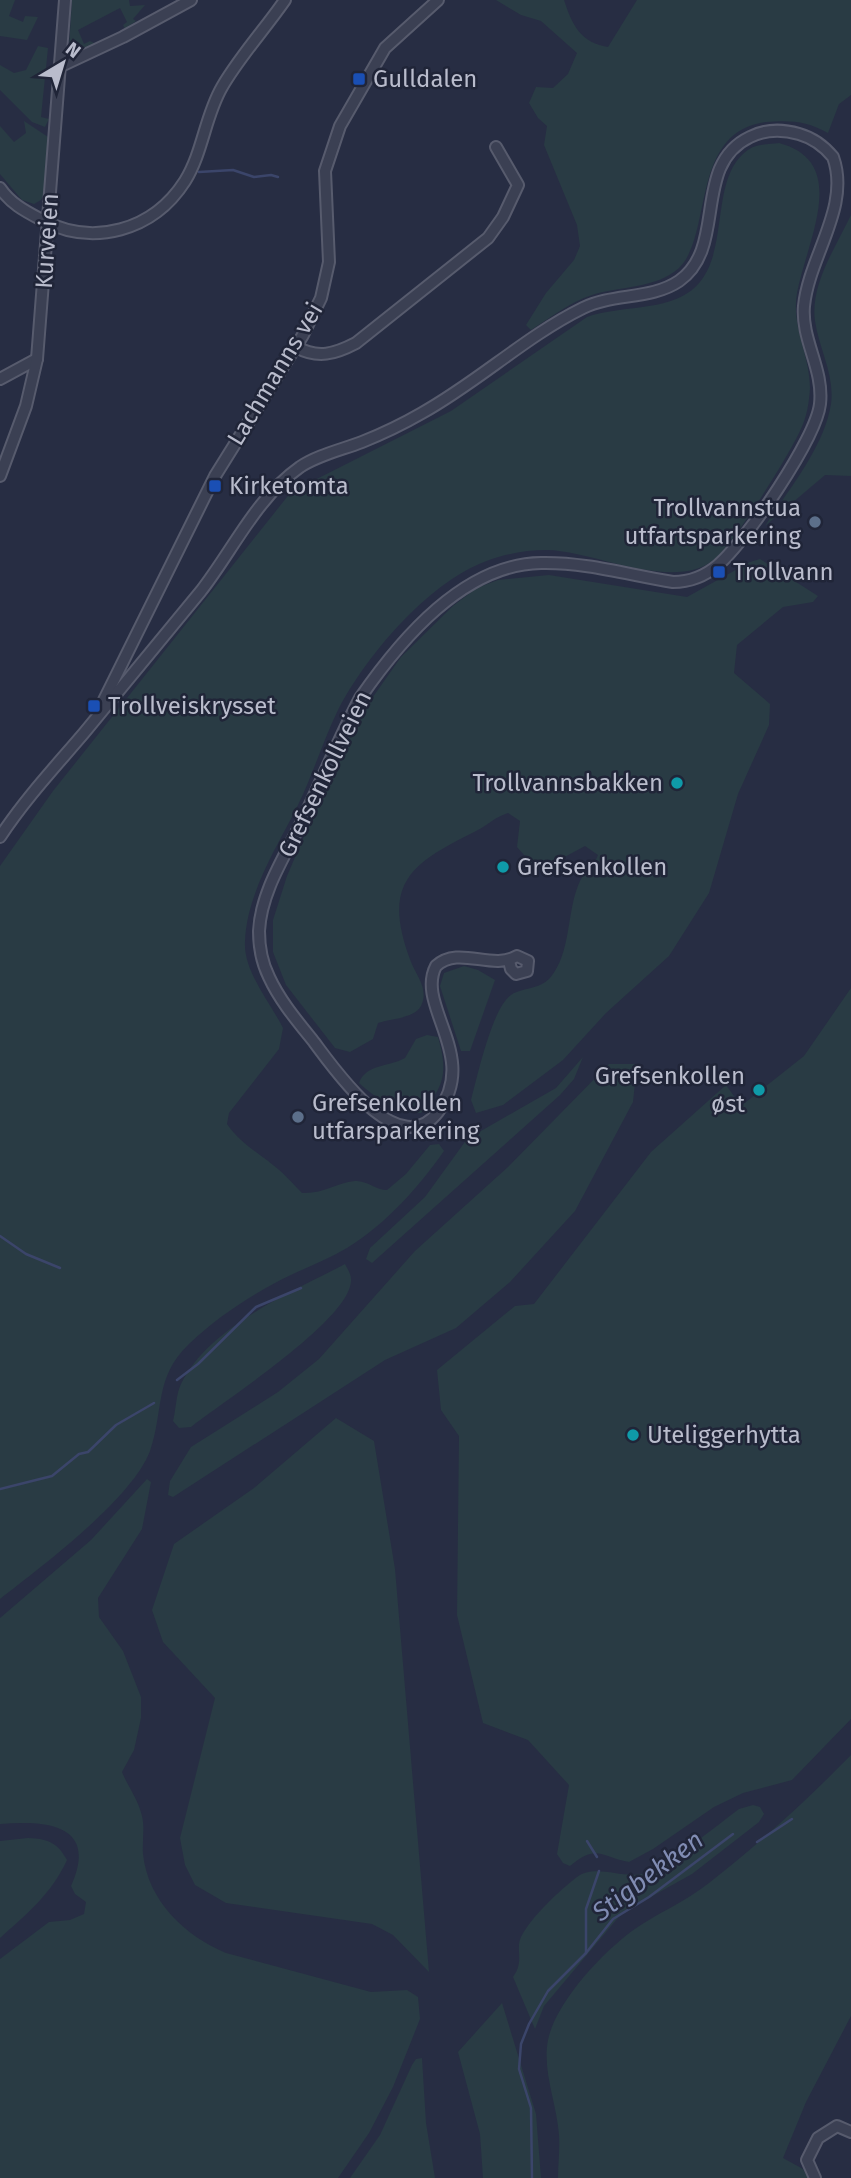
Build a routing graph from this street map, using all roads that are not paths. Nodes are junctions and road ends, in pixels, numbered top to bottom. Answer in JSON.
{"nodes":[{"id":1,"x":65,"y":0,"type":"edge"},
{"id":2,"x":191,"y":0,"type":"edge"},
{"id":3,"x":285,"y":0,"type":"edge"},
{"id":4,"x":438,"y":0,"type":"edge"},
{"id":5,"x":59,"y":67,"type":"junction"},
{"id":6,"x":496,"y":147,"type":"dead end"},
{"id":7,"x":0,"y":188,"type":"edge"},
{"id":8,"x":48,"y":224,"type":"junction"},
{"id":9,"x":296,"y":347,"type":"junction"},
{"id":10,"x":37,"y":359,"type":"junction"},
{"id":11,"x":0,"y":379,"type":"edge"},
{"id":12,"x":0,"y":476,"type":"edge"},
{"id":13,"x":115,"y":686,"type":"junction"},
{"id":14,"x":0,"y":837,"type":"edge"},
{"id":15,"x":509,"y":961,"type":"junction"},
{"id":16,"x":851,"y":2132,"type":"edge"},
{"id":17,"x":815,"y":2178,"type":"edge"}],
"edges":[{"from":1,"to":5,"type":"street","name":"Kurveien"},
{"from":2,"to":5,"type":"street"},
{"from":3,"to":8,"type":"street"},
{"from":4,"to":9,"type":"street","name":"Lachmanns vei"},
{"from":5,"to":8,"type":"street","name":"Kurveien"},
{"from":6,"to":9,"type":"street"},
{"from":7,"to":8,"type":"street"},
{"from":8,"to":10,"type":"street","name":"Kurveien"},
{"from":9,"to":13,"type":"street","name":"Lachmanns vei"},
{"from":10,"to":11,"type":"street"},
{"from":10,"to":12,"type":"street","name":"Kurveien"},
{"from":13,"to":14,"type":"street","name":"Grefsenkollveien"},
{"from":13,"to":15,"type":"street","name":"Grefsenkollveien"},
{"from":15,"to":15,"type":"street","name":"Grefsenkollveien"},
{"from":16,"to":17,"type":"street"}]}
